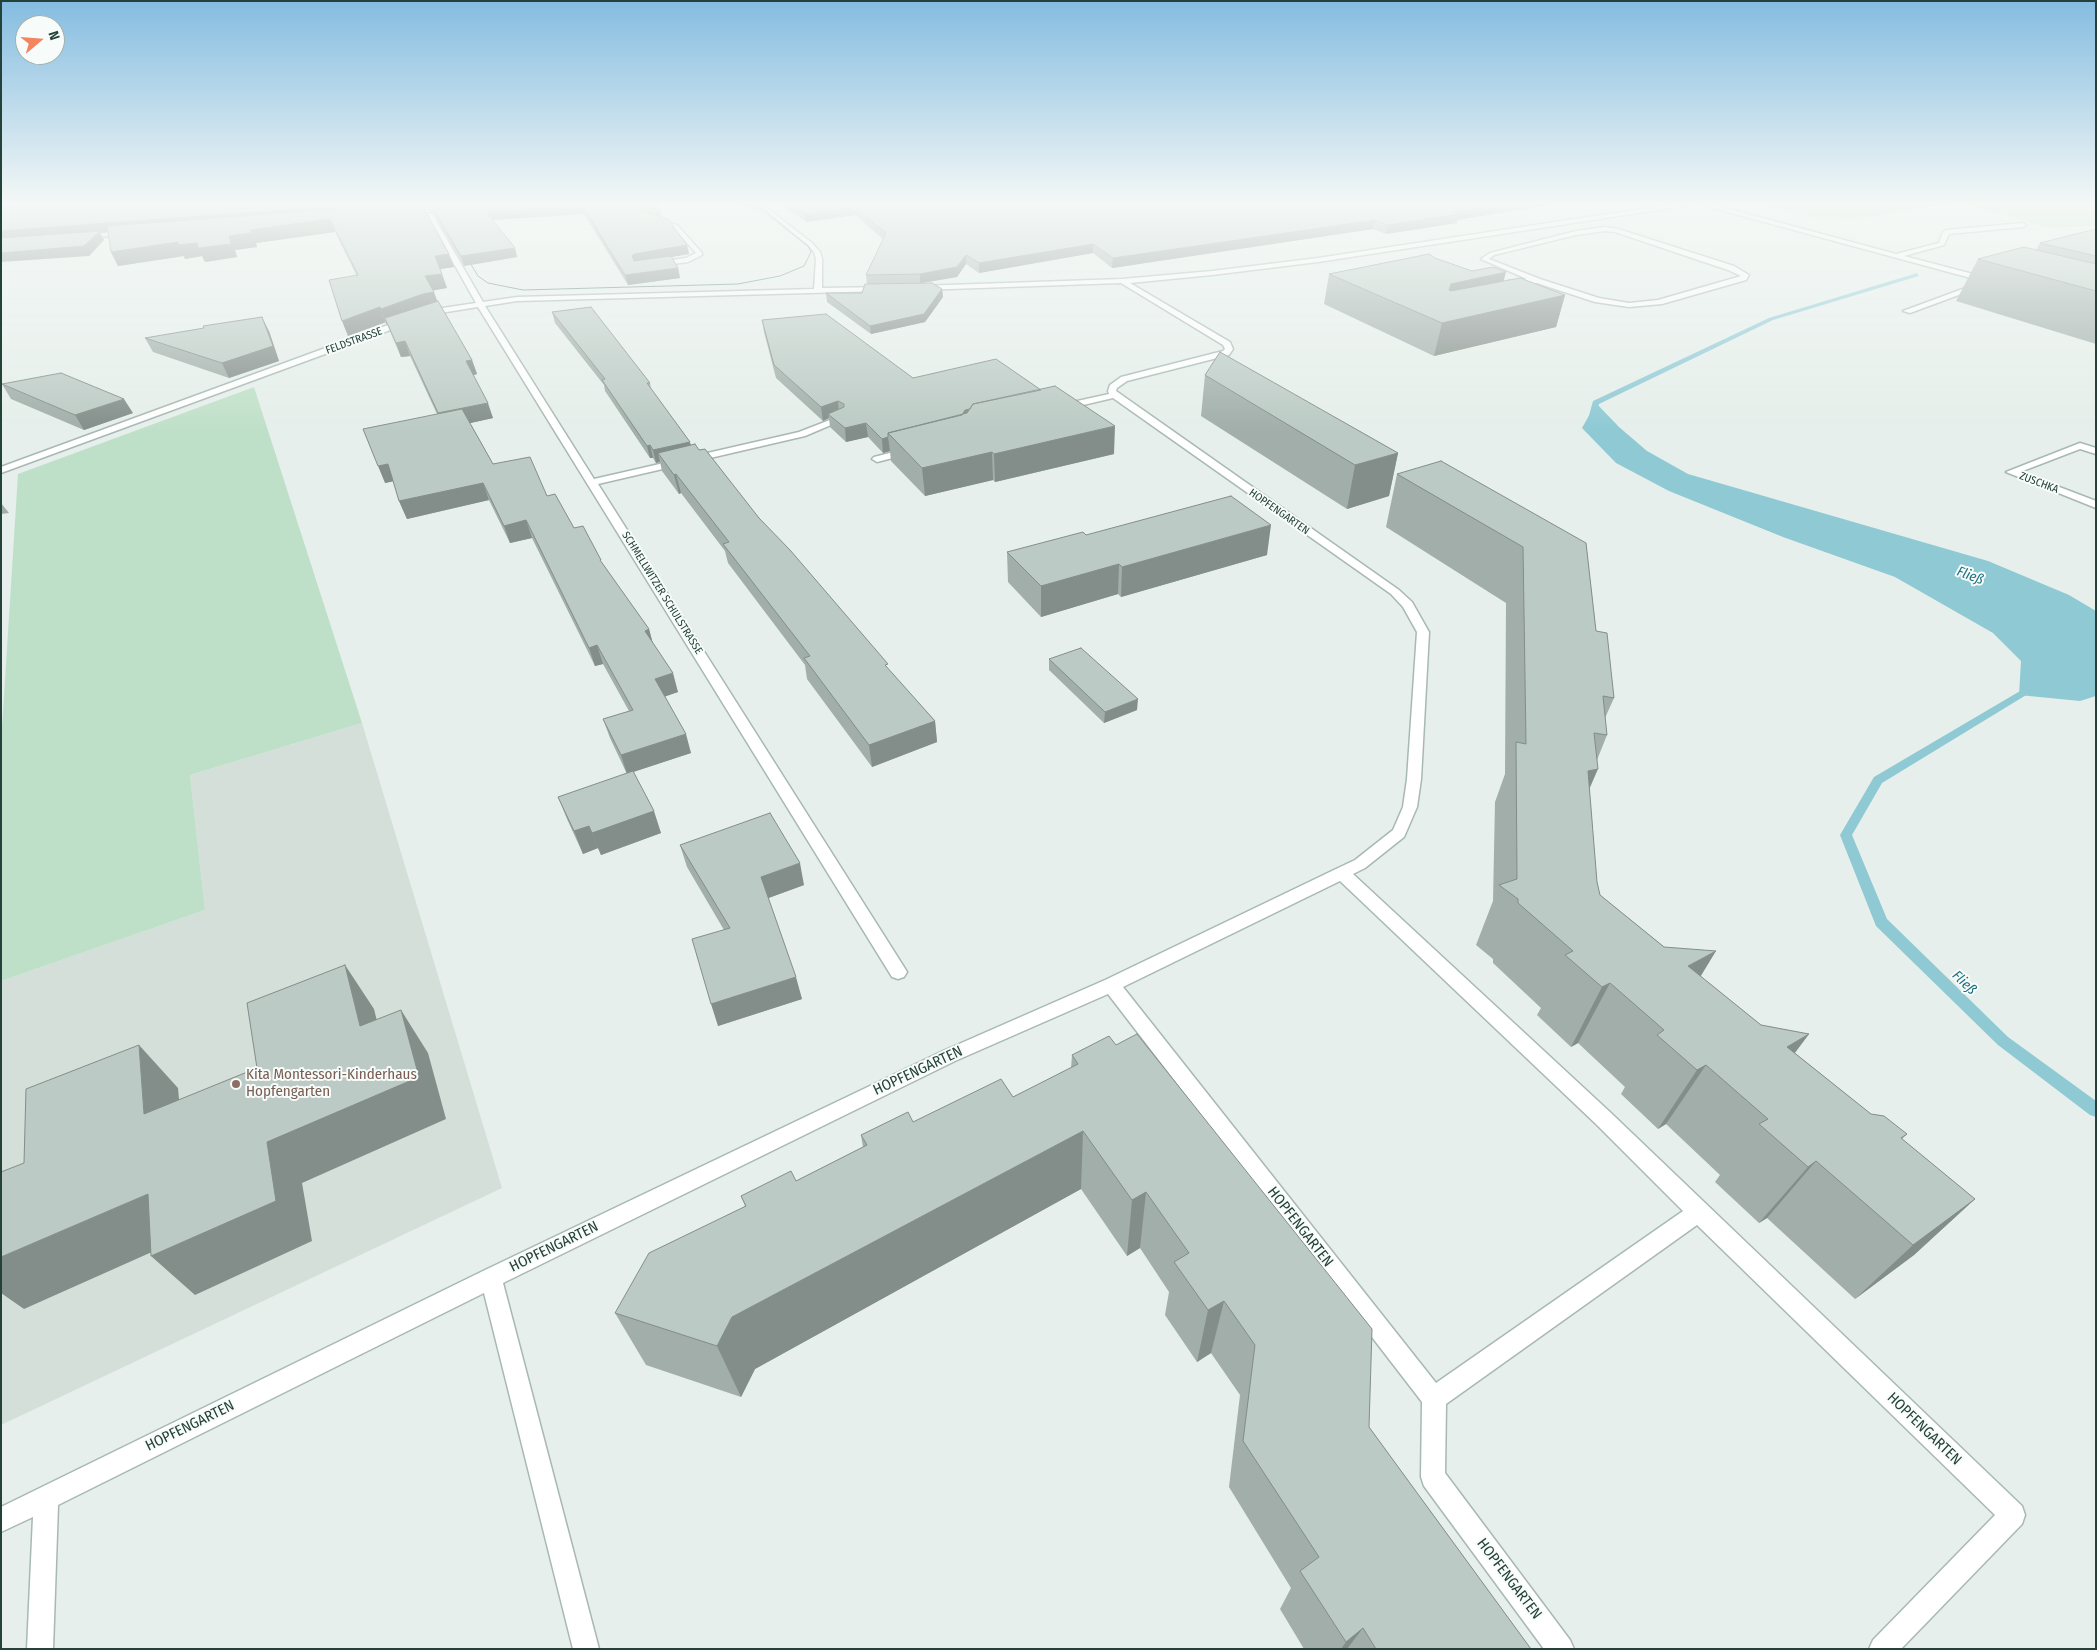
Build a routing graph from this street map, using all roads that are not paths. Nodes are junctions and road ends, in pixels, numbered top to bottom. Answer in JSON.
{"nodes":[{"id":1,"x":464,"y":278,"type":"edge"},
{"id":2,"x":818,"y":278,"type":"edge"},
{"id":3,"x":1154,"y":278,"type":"edge"},
{"id":4,"x":1530,"y":278,"type":"edge"},
{"id":5,"x":1743,"y":278,"type":"edge"},
{"id":6,"x":1975,"y":278,"type":"edge"},
{"id":7,"x":1122,"y":281,"type":"junction"},
{"id":8,"x":1537,"y":281,"type":"junction"},
{"id":9,"x":1990,"y":282,"type":"junction"},
{"id":10,"x":1499,"y":284,"type":"edge"},
{"id":11,"x":1999,"y":284,"type":"edge"},
{"id":12,"x":916,"y":288,"type":"edge"},
{"id":13,"x":887,"y":289,"type":"edge"},
{"id":14,"x":818,"y":291,"type":"junction"},
{"id":15,"x":480,"y":304,"type":"junction"},
{"id":16,"x":1907,"y":311,"type":"dead end"},
{"id":17,"x":1115,"y":395,"type":"junction"},
{"id":18,"x":1051,"y":410,"type":"edge"},
{"id":19,"x":840,"y":419,"type":"edge"},
{"id":20,"x":921,"y":448,"type":"edge"},
{"id":21,"x":2096,"y":451,"type":"edge"},
{"id":22,"x":877,"y":459,"type":"dead end"},
{"id":23,"x":1,"y":470,"type":"edge"},
{"id":24,"x":593,"y":482,"type":"junction"},
{"id":25,"x":2096,"y":504,"type":"edge"},
{"id":26,"x":1342,"y":873,"type":"junction"},
{"id":27,"x":898,"y":972,"type":"dead end"},
{"id":28,"x":1111,"y":985,"type":"junction"},
{"id":29,"x":1698,"y":1212,"type":"junction"},
{"id":30,"x":491,"y":1278,"type":"junction"},
{"id":31,"x":1434,"y":1398,"type":"junction"},
{"id":32,"x":46,"y":1497,"type":"junction"},
{"id":33,"x":1,"y":1520,"type":"edge"},
{"id":34,"x":40,"y":1649,"type":"edge"},
{"id":35,"x":586,"y":1649,"type":"edge"},
{"id":36,"x":1561,"y":1649,"type":"edge"},
{"id":37,"x":1882,"y":1649,"type":"edge"}],
"edges":[{"from":1,"to":15,"type":"street","name":"SCHMELLWITZER SCHULSTRASSE"},
{"from":2,"to":14,"type":"street"},
{"from":3,"to":7,"type":"street"},
{"from":4,"to":8,"type":"street"},
{"from":5,"to":8,"type":"street"},
{"from":6,"to":9,"type":"street"},
{"from":7,"to":12,"type":"street"},
{"from":7,"to":17,"type":"street"},
{"from":8,"to":10,"type":"street"},
{"from":9,"to":11,"type":"street"},
{"from":9,"to":16,"type":"street"},
{"from":13,"to":14,"type":"street","name":"FELDSTRASSE"},
{"from":14,"to":15,"type":"street","name":"FELDSTRASSE"},
{"from":15,"to":23,"type":"street","name":"FELDSTRASSE"},
{"from":15,"to":24,"type":"street","name":"SCHMELLWITZER SCHULSTRASSE"},
{"from":17,"to":18,"type":"street"},
{"from":17,"to":26,"type":"street","name":"HOPFENGARTEN"},
{"from":19,"to":24,"type":"street"},
{"from":20,"to":22,"type":"street"},
{"from":21,"to":25,"type":"street","name":"ZUSCHKA"},
{"from":24,"to":27,"type":"street","name":"SCHMELLWITZER SCHULSTRASSE"},
{"from":26,"to":28,"type":"street","name":"HOPFENGARTEN"},
{"from":26,"to":29,"type":"street","name":"HOPFENGARTEN"},
{"from":28,"to":30,"type":"street","name":"HOPFENGARTEN"},
{"from":28,"to":31,"type":"street","name":"HOPFENGARTEN"},
{"from":29,"to":31,"type":"street"},
{"from":29,"to":37,"type":"street","name":"HOPFENGARTEN"},
{"from":30,"to":32,"type":"street","name":"HOPFENGARTEN"},
{"from":30,"to":35,"type":"street"},
{"from":31,"to":36,"type":"street","name":"HOPFENGARTEN"},
{"from":32,"to":33,"type":"street","name":"HOPFENGARTEN"},
{"from":32,"to":34,"type":"street"}]}
